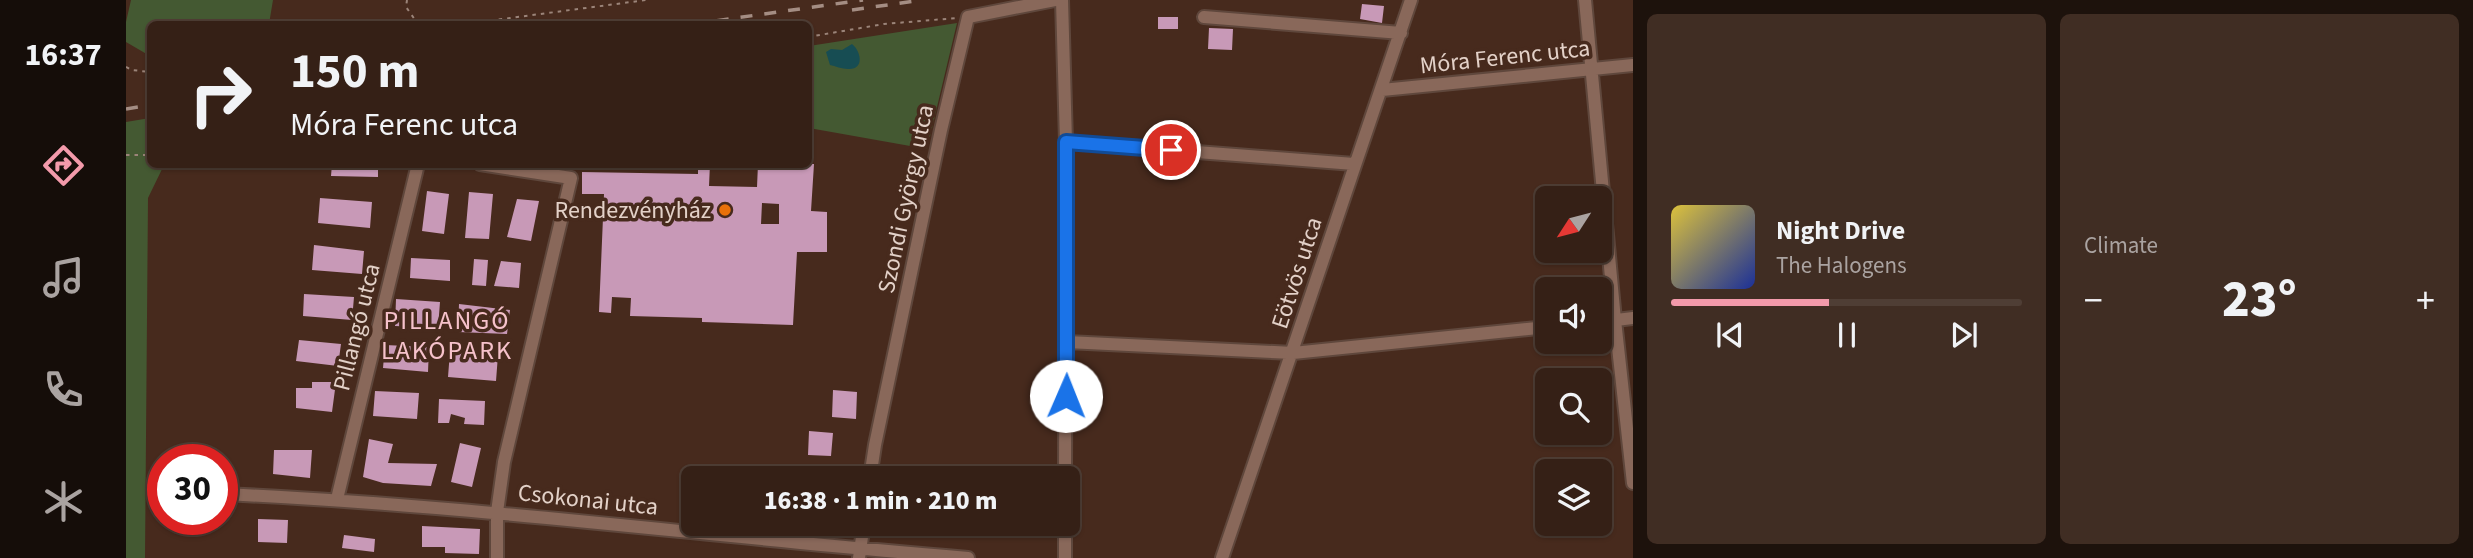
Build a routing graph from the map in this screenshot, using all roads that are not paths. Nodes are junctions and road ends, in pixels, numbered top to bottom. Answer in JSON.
{"nodes":[{"id":1,"x":1055,"y":0,"type":"edge"},
{"id":2,"x":1062,"y":0,"type":"edge"},
{"id":3,"x":1411,"y":0,"type":"edge"},
{"id":4,"x":1586,"y":0,"type":"edge"},
{"id":5,"x":1204,"y":16,"type":"dead end"},
{"id":6,"x":1401,"y":33,"type":"junction"},
{"id":7,"x":1633,"y":65,"type":"edge"},
{"id":8,"x":1591,"y":70,"type":"junction"},
{"id":9,"x":1382,"y":90,"type":"junction"},
{"id":10,"x":1066,"y":142,"type":"junction"},
{"id":11,"x":1354,"y":164,"type":"junction"},
{"id":12,"x":417,"y":168,"type":"edge"},
{"id":13,"x":506,"y":168,"type":"edge"},
{"id":14,"x":1633,"y":318,"type":"edge"},
{"id":15,"x":1612,"y":320,"type":"edge"},
{"id":16,"x":1615,"y":320,"type":"junction"},
{"id":17,"x":1535,"y":328,"type":"edge"},
{"id":18,"x":1067,"y":342,"type":"junction"},
{"id":19,"x":1293,"y":353,"type":"junction"},
{"id":20,"x":872,"y":466,"type":"edge"},
{"id":21,"x":1065,"y":466,"type":"edge"},
{"id":22,"x":1633,"y":483,"type":"edge"},
{"id":23,"x":238,"y":495,"type":"edge"},
{"id":24,"x":337,"y":499,"type":"junction"},
{"id":25,"x":497,"y":512,"type":"junction"},
{"id":26,"x":862,"y":536,"type":"edge"},
{"id":27,"x":1065,"y":536,"type":"edge"},
{"id":28,"x":860,"y":554,"type":"edge"},
{"id":29,"x":497,"y":558,"type":"edge"},
{"id":30,"x":968,"y":558,"type":"edge"},
{"id":31,"x":1065,"y":558,"type":"edge"},
{"id":32,"x":1222,"y":558,"type":"edge"}],
"edges":[{"from":1,"to":20,"type":"street","name":"Szondi György utca"},
{"from":2,"to":10,"type":"street"},
{"from":3,"to":6,"type":"street","name":"Eötvös utca"},
{"from":4,"to":8,"type":"street"},
{"from":5,"to":6,"type":"street"},
{"from":6,"to":9,"type":"street","name":"Eötvös utca"},
{"from":7,"to":8,"type":"street","name":"Móra Ferenc utca"},
{"from":8,"to":9,"type":"street","name":"Móra Ferenc utca"},
{"from":8,"to":16,"type":"street"},
{"from":9,"to":11,"type":"street","name":"Eötvös utca"},
{"from":10,"to":11,"type":"street"},
{"from":10,"to":18,"type":"street"},
{"from":11,"to":19,"type":"street","name":"Eötvös utca"},
{"from":12,"to":24,"type":"street","name":"Pillangó utca"},
{"from":13,"to":25,"type":"street"},
{"from":14,"to":16,"type":"street"},
{"from":15,"to":16,"type":"street"},
{"from":16,"to":22,"type":"street"},
{"from":17,"to":19,"type":"street"},
{"from":18,"to":19,"type":"street"},
{"from":18,"to":21,"type":"street"},
{"from":19,"to":32,"type":"street","name":"Eötvös utca"},
{"from":23,"to":24,"type":"street","name":"Csokonai utca"},
{"from":24,"to":25,"type":"street","name":"Csokonai utca"},
{"from":25,"to":28,"type":"street","name":"Csokonai utca"},
{"from":25,"to":29,"type":"street"},
{"from":26,"to":28,"type":"street"},
{"from":27,"to":31,"type":"street"},
{"from":28,"to":30,"type":"street","name":"Csokonai utca"}]}
